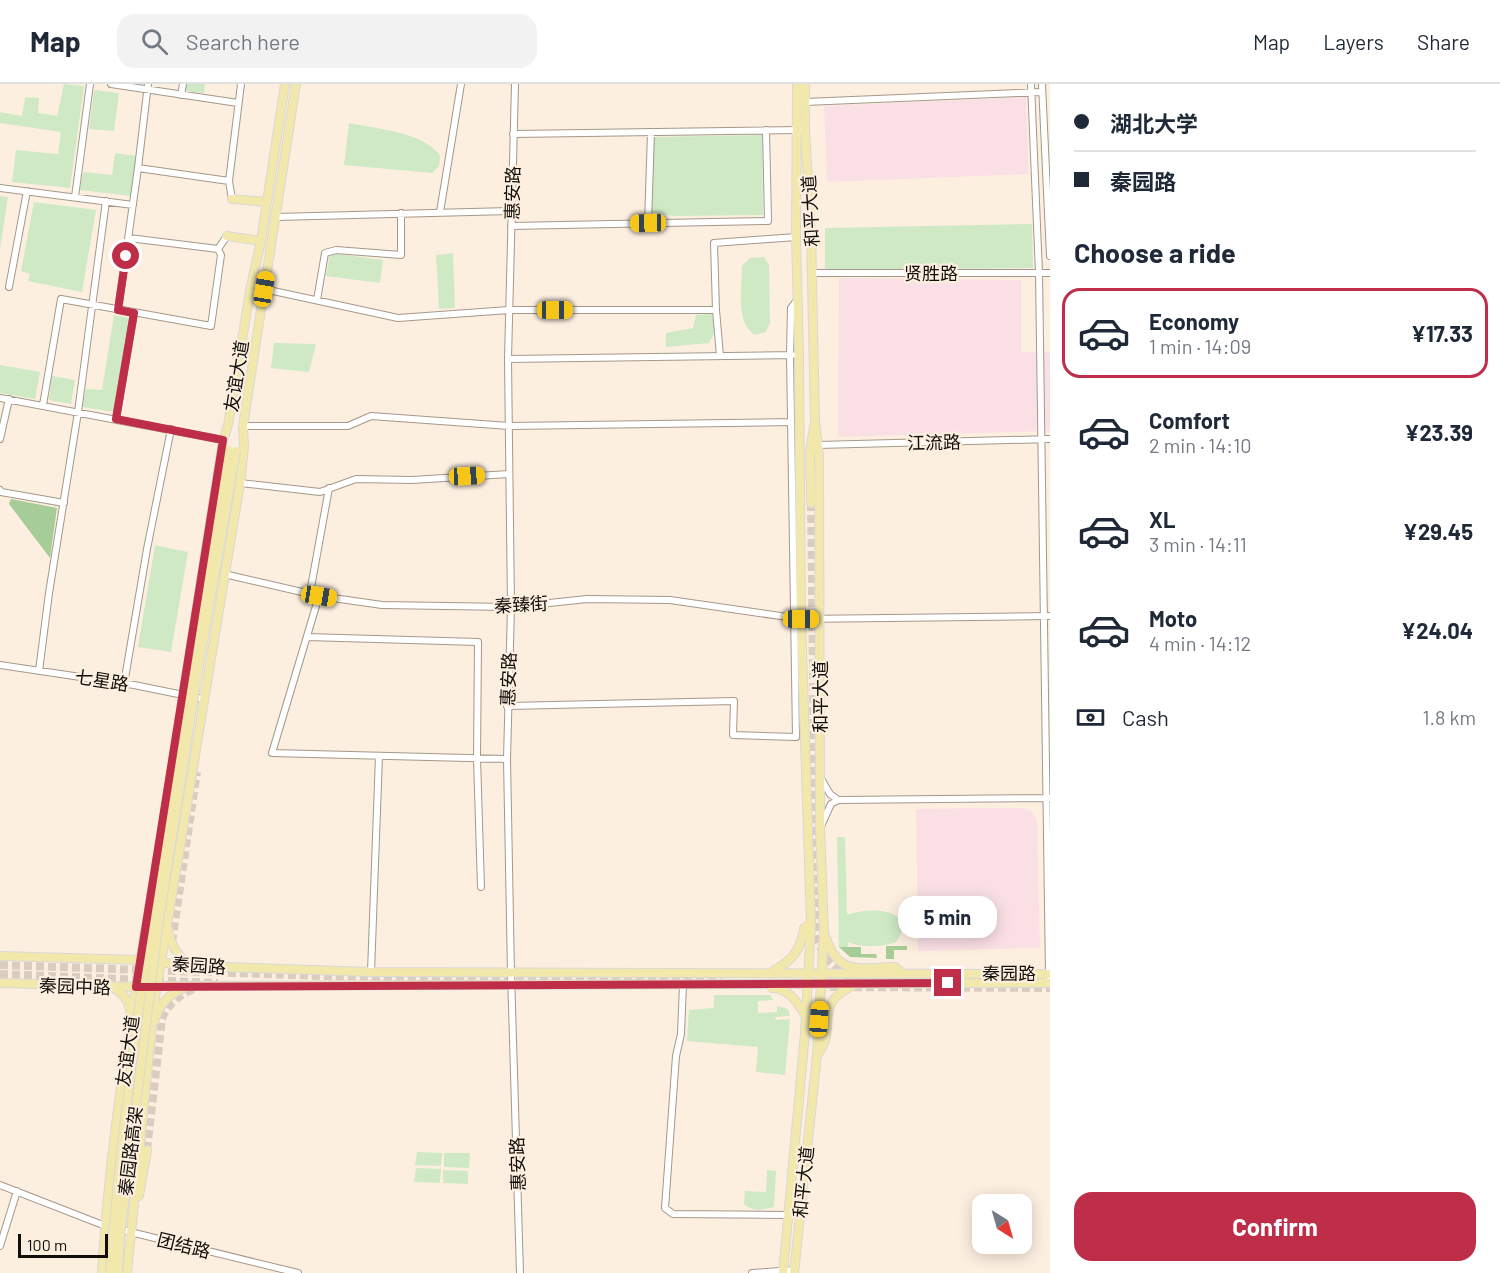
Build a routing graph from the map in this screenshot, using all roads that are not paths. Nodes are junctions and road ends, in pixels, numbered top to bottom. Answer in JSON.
{"nodes":[{"id":1,"x":90,"y":84,"type":"edge"},
{"id":2,"x":111,"y":84,"type":"edge"},
{"id":3,"x":183,"y":84,"type":"edge"},
{"id":4,"x":241,"y":84,"type":"edge"},
{"id":5,"x":285,"y":84,"type":"edge"},
{"id":6,"x":296,"y":84,"type":"edge"},
{"id":7,"x":461,"y":84,"type":"edge"},
{"id":8,"x":514,"y":84,"type":"edge"},
{"id":9,"x":797,"y":84,"type":"edge"},
{"id":10,"x":805,"y":84,"type":"edge"},
{"id":11,"x":1031,"y":84,"type":"edge"},
{"id":12,"x":1042,"y":84,"type":"edge"},
{"id":13,"x":147,"y":87,"type":"edge"},
{"id":14,"x":1042,"y":92,"type":"junction"},
{"id":15,"x":1032,"y":93,"type":"junction"},
{"id":16,"x":181,"y":95,"type":"junction"},
{"id":17,"x":805,"y":102,"type":"junction"},
{"id":18,"x":238,"y":103,"type":"junction"},
{"id":19,"x":766,"y":130,"type":"junction"},
{"id":20,"x":801,"y":130,"type":"junction"},
{"id":21,"x":651,"y":132,"type":"junction"},
{"id":22,"x":513,"y":134,"type":"junction"},
{"id":23,"x":138,"y":168,"type":"junction"},
{"id":24,"x":229,"y":181,"type":"junction"},
{"id":25,"x":0,"y":188,"type":"edge"},
{"id":26,"x":27,"y":191,"type":"junction"},
{"id":27,"x":75,"y":196,"type":"junction"},
{"id":28,"x":232,"y":199,"type":"joint"},
{"id":29,"x":106,"y":201,"type":"junction"},
{"id":30,"x":267,"y":202,"type":"junction"},
{"id":31,"x":133,"y":205,"type":"junction"},
{"id":32,"x":511,"y":211,"type":"junction"},
{"id":33,"x":440,"y":212,"type":"junction"},
{"id":34,"x":401,"y":213,"type":"junction"},
{"id":35,"x":276,"y":217,"type":"junction"},
{"id":36,"x":648,"y":223,"type":"junction"},
{"id":37,"x":511,"y":226,"type":"junction"},
{"id":38,"x":227,"y":236,"type":"joint"},
{"id":39,"x":796,"y":237,"type":"junction"},
{"id":40,"x":129,"y":238,"type":"junction"},
{"id":41,"x":261,"y":241,"type":"junction"},
{"id":42,"x":218,"y":249,"type":"junction"},
{"id":43,"x":1050,"y":256,"type":"edge"},
{"id":44,"x":812,"y":273,"type":"junction"},
{"id":45,"x":1039,"y":273,"type":"junction"},
{"id":46,"x":1050,"y":273,"type":"edge"},
{"id":47,"x":9,"y":287,"type":"dead end"},
{"id":48,"x":264,"y":289,"type":"junction"},
{"id":49,"x":798,"y":299,"type":"junction"},
{"id":50,"x":317,"y":300,"type":"junction"},
{"id":51,"x":92,"y":306,"type":"junction"},
{"id":52,"x":118,"y":310,"type":"junction"},
{"id":53,"x":509,"y":310,"type":"junction"},
{"id":54,"x":717,"y":310,"type":"junction"},
{"id":55,"x":134,"y":313,"type":"junction"},
{"id":56,"x":790,"y":355,"type":"junction"},
{"id":57,"x":799,"y":355,"type":"junction"},
{"id":58,"x":720,"y":356,"type":"junction"},
{"id":59,"x":508,"y":359,"type":"junction"},
{"id":60,"x":0,"y":398,"type":"edge"},
{"id":61,"x":9,"y":399,"type":"junction"},
{"id":62,"x":43,"y":405,"type":"junction"},
{"id":63,"x":78,"y":412,"type":"junction"},
{"id":64,"x":116,"y":419,"type":"junction"},
{"id":65,"x":815,"y":421,"type":"junction"},
{"id":66,"x":791,"y":422,"type":"junction"},
{"id":67,"x":228,"y":425,"type":"junction"},
{"id":68,"x":243,"y":426,"type":"junction"},
{"id":69,"x":509,"y":426,"type":"junction"},
{"id":70,"x":171,"y":429,"type":"junction"},
{"id":71,"x":0,"y":439,"type":"edge"},
{"id":72,"x":1050,"y":439,"type":"edge"},
{"id":73,"x":223,"y":440,"type":"junction"},
{"id":74,"x":1041,"y":440,"type":"junction"},
{"id":75,"x":818,"y":445,"type":"junction"},
{"id":76,"x":232,"y":451,"type":"junction"},
{"id":77,"x":509,"y":474,"type":"junction"},
{"id":78,"x":240,"y":483,"type":"junction"},
{"id":79,"x":329,"y":488,"type":"junction"},
{"id":80,"x":0,"y":490,"type":"edge"},
{"id":81,"x":64,"y":503,"type":"junction"},
{"id":82,"x":811,"y":503,"type":"tunnel mouth"},
{"id":83,"x":224,"y":574,"type":"junction"},
{"id":84,"x":310,"y":593,"type":"junction"},
{"id":85,"x":319,"y":596,"type":"junction"},
{"id":86,"x":511,"y":607,"type":"junction"},
{"id":87,"x":1047,"y":616,"type":"edge"},
{"id":88,"x":797,"y":618,"type":"junction"},
{"id":89,"x":819,"y":619,"type":"junction"},
{"id":90,"x":307,"y":637,"type":"junction"},
{"id":91,"x":0,"y":665,"type":"edge"},
{"id":92,"x":39,"y":671,"type":"junction"},
{"id":93,"x":124,"y":684,"type":"junction"},
{"id":94,"x":182,"y":695,"type":"junction"},
{"id":95,"x":203,"y":699,"type":"junction"},
{"id":96,"x":507,"y":706,"type":"junction"},
{"id":97,"x":196,"y":742,"type":"junction"},
{"id":98,"x":379,"y":756,"type":"junction"},
{"id":99,"x":477,"y":758,"type":"junction"},
{"id":100,"x":507,"y":759,"type":"junction"},
{"id":101,"x":197,"y":772,"type":"tunnel mouth"},
{"id":102,"x":820,"y":777,"type":"junction"},
{"id":103,"x":1049,"y":798,"type":"edge"},
{"id":104,"x":838,"y":800,"type":"junction"},
{"id":105,"x":820,"y":828,"type":"junction"},
{"id":106,"x":481,"y":887,"type":"dead end"},
{"id":107,"x":168,"y":916,"type":"junction"},
{"id":108,"x":811,"y":923,"type":"junction"},
{"id":109,"x":146,"y":927,"type":"junction"},
{"id":110,"x":824,"y":932,"type":"junction"},
{"id":111,"x":0,"y":956,"type":"edge"},
{"id":112,"x":118,"y":960,"type":"junction"},
{"id":113,"x":140,"y":960,"type":"junction"},
{"id":114,"x":161,"y":962,"type":"junction"},
{"id":115,"x":193,"y":966,"type":"junction"},
{"id":116,"x":371,"y":972,"type":"junction"},
{"id":117,"x":772,"y":972,"type":"junction"},
{"id":118,"x":809,"y":972,"type":"junction"},
{"id":119,"x":822,"y":972,"type":"junction"},
{"id":120,"x":511,"y":973,"type":"junction"},
{"id":121,"x":902,"y":973,"type":"junction"},
{"id":122,"x":1049,"y":974,"type":"edge"},
{"id":123,"x":0,"y":983,"type":"edge"},
{"id":124,"x":808,"y":983,"type":"junction"},
{"id":125,"x":821,"y":983,"type":"junction"},
{"id":126,"x":858,"y":983,"type":"junction"},
{"id":127,"x":1050,"y":983,"type":"edge"},
{"id":128,"x":682,"y":984,"type":"junction"},
{"id":129,"x":750,"y":984,"type":"junction"},
{"id":130,"x":192,"y":985,"type":"junction"},
{"id":131,"x":511,"y":985,"type":"junction"},
{"id":132,"x":154,"y":986,"type":"junction"},
{"id":133,"x":111,"y":987,"type":"junction"},
{"id":134,"x":136,"y":987,"type":"junction"},
{"id":135,"x":806,"y":1016,"type":"junction"},
{"id":136,"x":130,"y":1024,"type":"junction"},
{"id":137,"x":817,"y":1055,"type":"junction"},
{"id":138,"x":148,"y":1062,"type":"junction"},
{"id":139,"x":147,"y":1150,"type":"tunnel mouth"},
{"id":140,"x":0,"y":1185,"type":"edge"},
{"id":141,"x":17,"y":1191,"type":"junction"},
{"id":142,"x":134,"y":1214,"type":"junction"},
{"id":143,"x":788,"y":1215,"type":"junction"},
{"id":144,"x":105,"y":1227,"type":"junction"},
{"id":145,"x":132,"y":1232,"type":"junction"},
{"id":146,"x":0,"y":1246,"type":"edge"},
{"id":147,"x":794,"y":1271,"type":"edge"},
{"id":148,"x":783,"y":1272,"type":"edge"},
{"id":149,"x":102,"y":1273,"type":"edge"},
{"id":150,"x":110,"y":1273,"type":"edge"},
{"id":151,"x":118,"y":1273,"type":"edge"},
{"id":152,"x":127,"y":1273,"type":"edge"},
{"id":153,"x":298,"y":1273,"type":"edge"},
{"id":154,"x":520,"y":1273,"type":"edge"},
{"id":155,"x":752,"y":1273,"type":"edge"}],
"edges":[{"from":1,"to":27,"type":"street"},
{"from":2,"to":13,"type":"street"},
{"from":3,"to":16,"type":"street"},
{"from":4,"to":18,"type":"street"},
{"from":5,"to":30,"type":"main road","name":"友谊大道"},
{"from":6,"to":35,"type":"main road","name":"友谊大道"},
{"from":7,"to":33,"type":"street"},
{"from":8,"to":22,"type":"street","name":"惠安路"},
{"from":9,"to":20,"type":"main road","name":"和平大道"},
{"from":10,"to":17,"type":"main road","name":"和平大道"},
{"from":11,"to":15,"type":"street"},
{"from":12,"to":14,"type":"street"},
{"from":13,"to":16,"type":"street"},
{"from":13,"to":23,"type":"street"},
{"from":14,"to":15,"type":"street"},
{"from":14,"to":43,"type":"street"},
{"from":15,"to":17,"type":"street"},
{"from":15,"to":45,"type":"street"},
{"from":16,"to":18,"type":"street"},
{"from":17,"to":20,"type":"main road","name":"和平大道"},
{"from":18,"to":24,"type":"street"},
{"from":19,"to":20,"type":"street"},
{"from":19,"to":21,"type":"street"},
{"from":19,"to":36,"type":"street"},
{"from":20,"to":39,"type":"main road","name":"和平大道"},
{"from":20,"to":44,"type":"main road","name":"和平大道"},
{"from":21,"to":22,"type":"street"},
{"from":21,"to":36,"type":"street"},
{"from":22,"to":32,"type":"street","name":"惠安路"},
{"from":23,"to":24,"type":"street"},
{"from":23,"to":31,"type":"street"},
{"from":24,"to":28,"type":"street"},
{"from":25,"to":26,"type":"street"},
{"from":26,"to":27,"type":"street"},
{"from":26,"to":47,"type":"street"},
{"from":27,"to":29,"type":"street"},
{"from":28,"to":30,"type":"main road"},
{"from":29,"to":31,"type":"street"},
{"from":29,"to":51,"type":"street"},
{"from":30,"to":41,"type":"main road","name":"友谊大道"},
{"from":31,"to":40,"type":"street"},
{"from":32,"to":33,"type":"street"},
{"from":32,"to":37,"type":"street","name":"惠安路"},
{"from":33,"to":34,"type":"street"},
{"from":34,"to":35,"type":"street"},
{"from":34,"to":50,"type":"street"},
{"from":35,"to":48,"type":"main road","name":"友谊大道"},
{"from":36,"to":37,"type":"street"},
{"from":37,"to":53,"type":"street","name":"惠安路"},
{"from":38,"to":41,"type":"main road"},
{"from":38,"to":42,"type":"street"},
{"from":39,"to":49,"type":"main road","name":"和平大道"},
{"from":39,"to":54,"type":"street"},
{"from":40,"to":42,"type":"street"},
{"from":40,"to":52,"type":"street"},
{"from":41,"to":67,"type":"main road","name":"友谊大道"},
{"from":42,"to":55,"type":"street"},
{"from":44,"to":45,"type":"street","name":"贤胜路"},
{"from":44,"to":65,"type":"main road","name":"和平大道"},
{"from":45,"to":46,"type":"street","name":"贤胜路"},
{"from":45,"to":74,"type":"street"},
{"from":48,"to":50,"type":"street"},
{"from":48,"to":68,"type":"main road","name":"友谊大道"},
{"from":49,"to":56,"type":"street"},
{"from":49,"to":57,"type":"main road","name":"和平大道"},
{"from":50,"to":53,"type":"street"},
{"from":51,"to":52,"type":"street"},
{"from":51,"to":62,"type":"street"},
{"from":51,"to":63,"type":"street"},
{"from":52,"to":55,"type":"street"},
{"from":53,"to":54,"type":"street"},
{"from":53,"to":59,"type":"street","name":"惠安路"},
{"from":54,"to":58,"type":"street"},
{"from":55,"to":64,"type":"street"},
{"from":56,"to":57,"type":"street"},
{"from":56,"to":58,"type":"street"},
{"from":56,"to":66,"type":"street"},
{"from":57,"to":88,"type":"main road","name":"和平大道"},
{"from":58,"to":59,"type":"street"},
{"from":59,"to":69,"type":"street","name":"惠安路"},
{"from":60,"to":61,"type":"street"},
{"from":61,"to":62,"type":"street"},
{"from":61,"to":71,"type":"street"},
{"from":62,"to":63,"type":"street"},
{"from":63,"to":64,"type":"street"},
{"from":63,"to":81,"type":"street"},
{"from":64,"to":70,"type":"street"},
{"from":65,"to":75,"type":"main road","name":"和平大道"},
{"from":65,"to":82,"type":"main road"},
{"from":66,"to":69,"type":"street"},
{"from":66,"to":88,"type":"street"},
{"from":67,"to":73,"type":"main road","name":"友谊大道"},
{"from":67,"to":76,"type":"main road","name":"秦园路高架"},
{"from":68,"to":69,"type":"street"},
{"from":68,"to":76,"type":"main road","name":"秦园路高架"},
{"from":68,"to":78,"type":"main road","name":"友谊大道"},
{"from":69,"to":77,"type":"street","name":"惠安路"},
{"from":70,"to":73,"type":"street"},
{"from":70,"to":93,"type":"street"},
{"from":72,"to":74,"type":"street","name":"江流路"},
{"from":73,"to":94,"type":"main road","name":"友谊大道"},
{"from":74,"to":75,"type":"street","name":"江流路"},
{"from":74,"to":87,"type":"street"},
{"from":75,"to":89,"type":"main road","name":"和平大道"},
{"from":76,"to":150,"type":"main road","name":"秦园路高架","bridge":true},
{"from":76,"to":151,"type":"main road","name":"秦园路高架","bridge":true},
{"from":77,"to":79,"type":"street"},
{"from":77,"to":86,"type":"street","name":"惠安路"},
{"from":78,"to":79,"type":"street"},
{"from":78,"to":83,"type":"main road","name":"友谊大道"},
{"from":79,"to":84,"type":"street"},
{"from":80,"to":81,"type":"street"},
{"from":81,"to":92,"type":"street"},
{"from":83,"to":84,"type":"street","name":"秦臻街"},
{"from":83,"to":95,"type":"main road","name":"友谊大道"},
{"from":84,"to":85,"type":"street","name":"秦臻街"},
{"from":85,"to":86,"type":"street","name":"秦臻街"},
{"from":85,"to":90,"type":"street"},
{"from":86,"to":88,"type":"street","name":"秦臻街"},
{"from":86,"to":96,"type":"street","name":"惠安路"},
{"from":87,"to":89,"type":"street","name":"秦臻街"},
{"from":87,"to":103,"type":"street"},
{"from":88,"to":89,"type":"street","name":"秦臻街"},
{"from":88,"to":96,"type":"street"},
{"from":88,"to":108,"type":"main road","name":"和平大道"},
{"from":89,"to":102,"type":"main road","name":"和平大道"},
{"from":90,"to":98,"type":"street"},
{"from":90,"to":99,"type":"street"},
{"from":91,"to":92,"type":"street","name":"七星路"},
{"from":92,"to":93,"type":"street","name":"七星路"},
{"from":93,"to":94,"type":"street","name":"七星路"},
{"from":94,"to":95,"type":"street","name":"七星路"},
{"from":94,"to":109,"type":"main road","name":"友谊大道"},
{"from":95,"to":97,"type":"main road","name":"友谊大道"},
{"from":96,"to":100,"type":"street","name":"惠安路"},
{"from":97,"to":101,"type":"main road"},
{"from":97,"to":107,"type":"main road","name":"友谊大道"},
{"from":98,"to":99,"type":"street"},
{"from":98,"to":116,"type":"street"},
{"from":99,"to":100,"type":"street"},
{"from":99,"to":106,"type":"street"},
{"from":100,"to":120,"type":"street","name":"惠安路"},
{"from":102,"to":104,"type":"street"},
{"from":102,"to":105,"type":"main road","name":"和平大道"},
{"from":103,"to":104,"type":"street"},
{"from":103,"to":122,"type":"street"},
{"from":104,"to":105,"type":"street"},
{"from":105,"to":110,"type":"main road","name":"和平大道"},
{"from":107,"to":114,"type":"main road","name":"友谊大道"},
{"from":107,"to":115,"type":"main road"},
{"from":108,"to":117,"type":"main road"},
{"from":108,"to":118,"type":"main road","name":"和平大道"},
{"from":109,"to":112,"type":"main road"},
{"from":109,"to":113,"type":"main road","name":"友谊大道"},
{"from":110,"to":119,"type":"main road","name":"和平大道"},
{"from":110,"to":121,"type":"main road"},
{"from":111,"to":112,"type":"main road","name":"秦园中路"},
{"from":112,"to":113,"type":"main road","name":"秦园中路"},
{"from":113,"to":114,"type":"main road","name":"秦园路"},
{"from":113,"to":134,"type":"main road","name":"友谊大道"},
{"from":114,"to":115,"type":"main road","name":"秦园路"},
{"from":114,"to":132,"type":"main road","name":"友谊大道"},
{"from":115,"to":116,"type":"main road","name":"秦园路"},
{"from":116,"to":120,"type":"main road","name":"秦园路"},
{"from":117,"to":118,"type":"main road","name":"秦园路"},
{"from":117,"to":120,"type":"main road","name":"秦园路"},
{"from":118,"to":119,"type":"main road","name":"秦园路"},
{"from":118,"to":124,"type":"main road","name":"和平大道"},
{"from":119,"to":121,"type":"main road","name":"秦园路"},
{"from":119,"to":125,"type":"main road","name":"和平大道"},
{"from":120,"to":131,"type":"street","name":"惠安路"},
{"from":121,"to":122,"type":"main road","name":"秦园路"},
{"from":122,"to":127,"type":"street"},
{"from":123,"to":133,"type":"main road","name":"秦园中路"},
{"from":124,"to":125,"type":"main road","name":"秦园路"},
{"from":124,"to":129,"type":"main road","name":"秦园路"},
{"from":124,"to":135,"type":"main road","name":"和平大道"},
{"from":125,"to":126,"type":"main road","name":"秦园路"},
{"from":125,"to":137,"type":"main road","name":"和平大道"},
{"from":126,"to":127,"type":"main road","name":"秦园路"},
{"from":126,"to":137,"type":"main road"},
{"from":128,"to":129,"type":"main road","name":"秦园路"},
{"from":128,"to":131,"type":"main road","name":"秦园路"},
{"from":128,"to":143,"type":"street"},
{"from":129,"to":135,"type":"main road"},
{"from":130,"to":131,"type":"main road","name":"秦园路"},
{"from":130,"to":132,"type":"main road","name":"秦园路"},
{"from":130,"to":138,"type":"main road"},
{"from":131,"to":154,"type":"street","name":"惠安路"},
{"from":132,"to":134,"type":"main road","name":"秦园中路"},
{"from":132,"to":138,"type":"main road","name":"友谊大道"},
{"from":133,"to":134,"type":"main road","name":"秦园中路"},
{"from":133,"to":136,"type":"main road"},
{"from":134,"to":136,"type":"main road","name":"友谊大道"},
{"from":135,"to":143,"type":"main road","name":"和平大道"},
{"from":136,"to":144,"type":"main road","name":"友谊大道"},
{"from":137,"to":147,"type":"main road","name":"和平大道"},
{"from":138,"to":142,"type":"main road","name":"友谊大道"},
{"from":139,"to":142,"type":"main road"},
{"from":140,"to":141,"type":"street","name":"团结路"},
{"from":141,"to":144,"type":"street","name":"团结路"},
{"from":141,"to":146,"type":"street"},
{"from":142,"to":145,"type":"main road","name":"友谊大道"},
{"from":143,"to":148,"type":"main road","name":"和平大道"},
{"from":144,"to":145,"type":"street","name":"团结路"},
{"from":144,"to":149,"type":"main road","name":"友谊大道"},
{"from":145,"to":152,"type":"main road","name":"友谊大道"},
{"from":145,"to":153,"type":"street","name":"团结路"},
{"from":147,"to":148,"type":"street"},
{"from":148,"to":155,"type":"street"}]}
